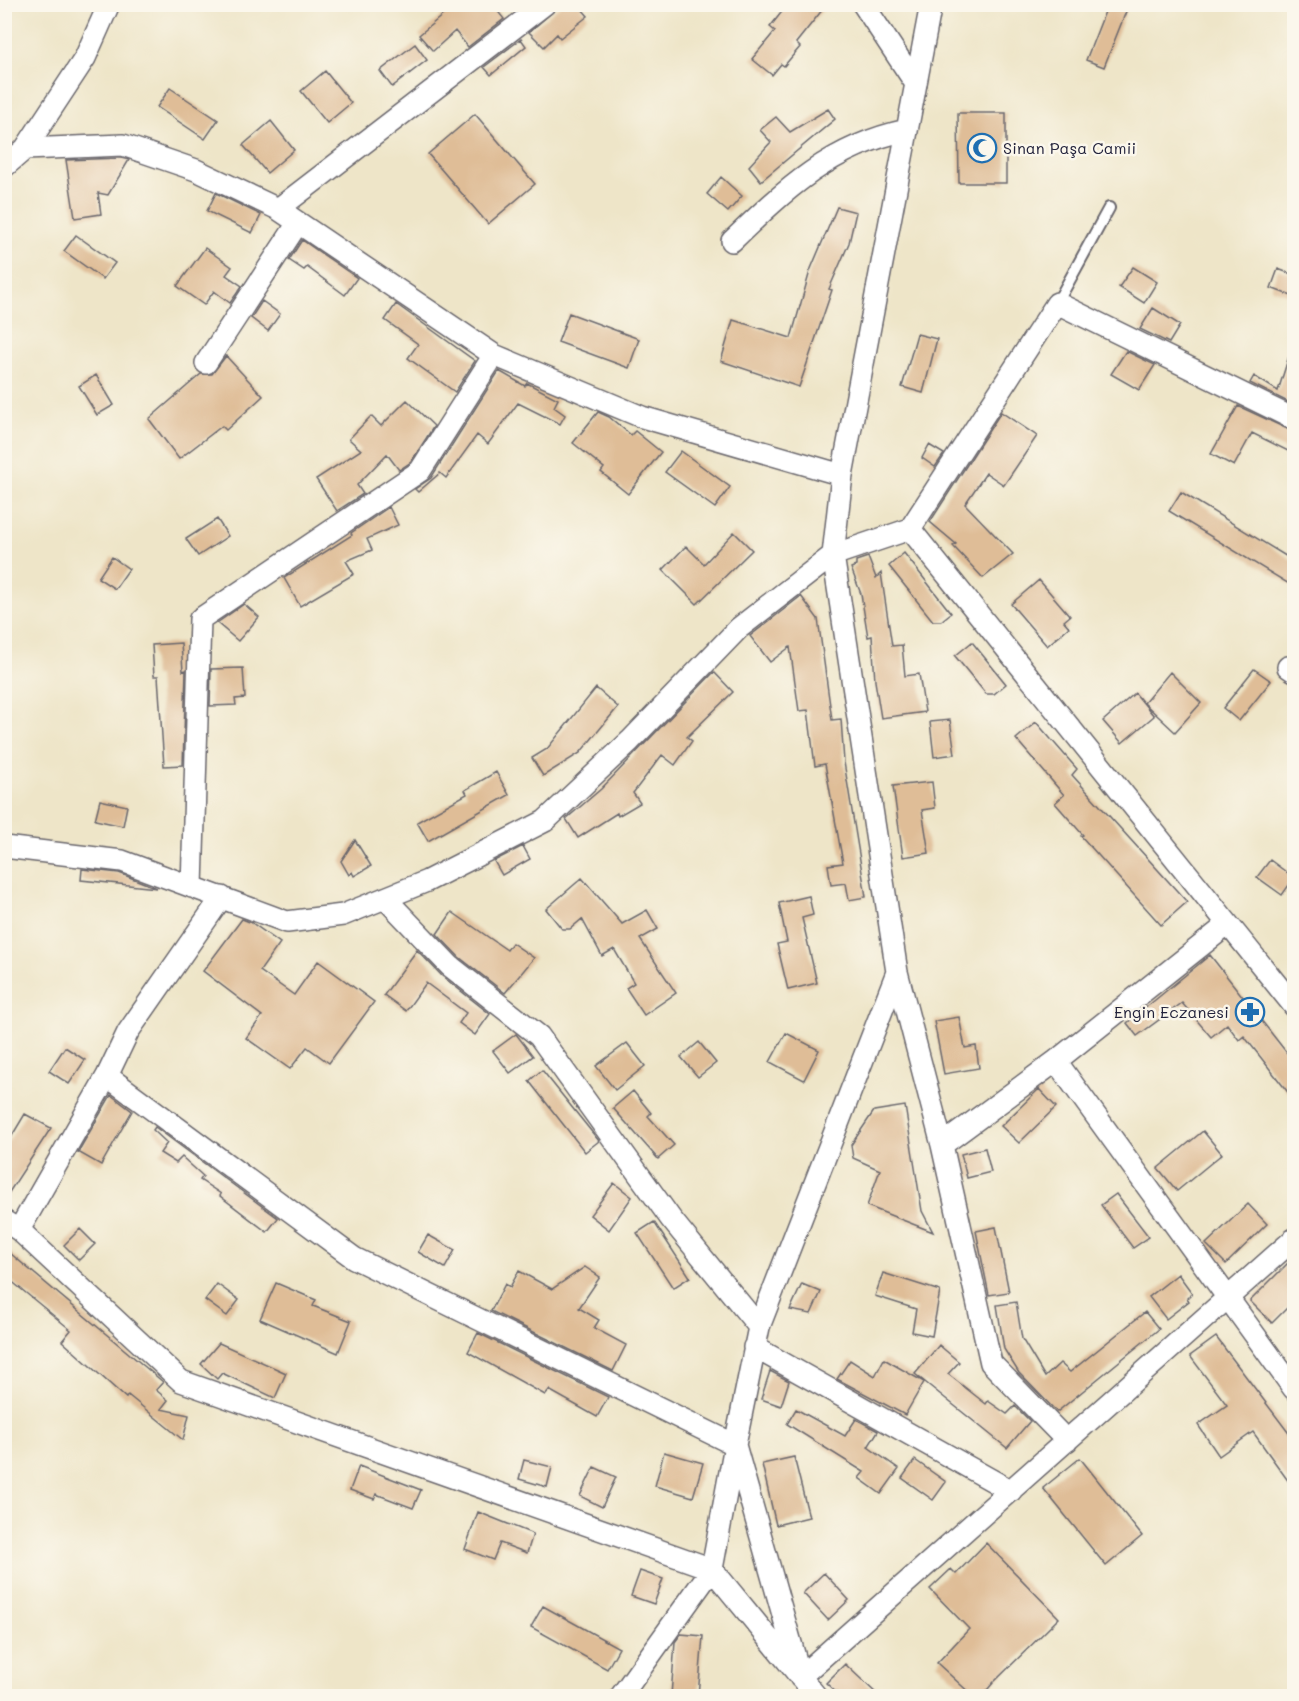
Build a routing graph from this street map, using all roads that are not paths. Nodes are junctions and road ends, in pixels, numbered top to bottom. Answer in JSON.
{"nodes":[{"id":1,"x":109,"y":4,"type":"edge"},
{"id":2,"x":545,"y":4,"type":"edge"},
{"id":3,"x":863,"y":4,"type":"edge"},
{"id":4,"x":931,"y":4,"type":"edge"},
{"id":5,"x":916,"y":84,"type":"junction"},
{"id":6,"x":907,"y":130,"type":"junction"},
{"id":7,"x":25,"y":149,"type":"junction"},
{"id":8,"x":4,"y":167,"type":"edge"},
{"id":9,"x":1109,"y":208,"type":"dead end"},
{"id":10,"x":278,"y":209,"type":"junction"},
{"id":11,"x":298,"y":223,"type":"junction"},
{"id":12,"x":732,"y":241,"type":"dead end"},
{"id":13,"x":1058,"y":303,"type":"junction"},
{"id":14,"x":494,"y":355,"type":"junction"},
{"id":15,"x":206,"y":363,"type":"dead end"},
{"id":16,"x":1294,"y":419,"type":"edge"},
{"id":17,"x":842,"y":475,"type":"junction"},
{"id":18,"x":910,"y":528,"type":"junction"},
{"id":19,"x":832,"y":555,"type":"junction"},
{"id":20,"x":4,"y":847,"type":"edge"},
{"id":21,"x":192,"y":887,"type":"junction"},
{"id":22,"x":222,"y":897,"type":"junction"},
{"id":23,"x":385,"y":898,"type":"junction"},
{"id":24,"x":1227,"y":925,"type":"junction"},
{"id":25,"x":897,"y":972,"type":"junction"},
{"id":26,"x":1294,"y":1006,"type":"edge"},
{"id":27,"x":1056,"y":1061,"type":"junction"},
{"id":28,"x":107,"y":1076,"type":"junction"},
{"id":29,"x":942,"y":1146,"type":"junction"},
{"id":30,"x":12,"y":1226,"type":"edge"},
{"id":31,"x":1294,"y":1239,"type":"edge"},
{"id":32,"x":1230,"y":1297,"type":"junction"},
{"id":33,"x":757,"y":1337,"type":"junction"},
{"id":34,"x":1294,"y":1389,"type":"edge"},
{"id":35,"x":1067,"y":1441,"type":"junction"},
{"id":36,"x":735,"y":1445,"type":"junction"},
{"id":37,"x":1011,"y":1491,"type":"junction"},
{"id":38,"x":712,"y":1569,"type":"junction"},
{"id":39,"x":800,"y":1677,"type":"junction"},
{"id":40,"x":621,"y":1696,"type":"edge"},
{"id":41,"x":816,"y":1696,"type":"edge"}],
"edges":[{"from":1,"to":7,"type":"street"},
{"from":2,"to":10,"type":"street"},
{"from":3,"to":5,"type":"street"},
{"from":4,"to":5,"type":"street"},
{"from":5,"to":6,"type":"street"},
{"from":6,"to":12,"type":"street"},
{"from":6,"to":17,"type":"street"},
{"from":7,"to":8,"type":"street"},
{"from":7,"to":10,"type":"street"},
{"from":9,"to":13,"type":"lane"},
{"from":10,"to":11,"type":"street"},
{"from":11,"to":14,"type":"street"},
{"from":11,"to":15,"type":"street"},
{"from":13,"to":16,"type":"street"},
{"from":13,"to":18,"type":"street"},
{"from":14,"to":17,"type":"street"},
{"from":14,"to":21,"type":"street"},
{"from":17,"to":19,"type":"street"},
{"from":18,"to":19,"type":"street"},
{"from":18,"to":24,"type":"street"},
{"from":19,"to":23,"type":"street"},
{"from":19,"to":25,"type":"street"},
{"from":20,"to":21,"type":"street"},
{"from":21,"to":22,"type":"street"},
{"from":22,"to":23,"type":"street"},
{"from":22,"to":28,"type":"street"},
{"from":23,"to":33,"type":"street"},
{"from":24,"to":26,"type":"street"},
{"from":24,"to":27,"type":"street"},
{"from":25,"to":29,"type":"street"},
{"from":25,"to":33,"type":"street"},
{"from":27,"to":29,"type":"street"},
{"from":27,"to":32,"type":"street"},
{"from":28,"to":30,"type":"street"},
{"from":28,"to":36,"type":"street"},
{"from":29,"to":35,"type":"street"},
{"from":30,"to":38,"type":"street"},
{"from":31,"to":32,"type":"street"},
{"from":32,"to":34,"type":"street"},
{"from":32,"to":35,"type":"street"},
{"from":33,"to":36,"type":"street"},
{"from":33,"to":37,"type":"street"},
{"from":35,"to":37,"type":"street"},
{"from":36,"to":38,"type":"street"},
{"from":36,"to":39,"type":"street"},
{"from":37,"to":39,"type":"street"},
{"from":38,"to":39,"type":"street"},
{"from":38,"to":40,"type":"street"},
{"from":39,"to":41,"type":"street"}]}
